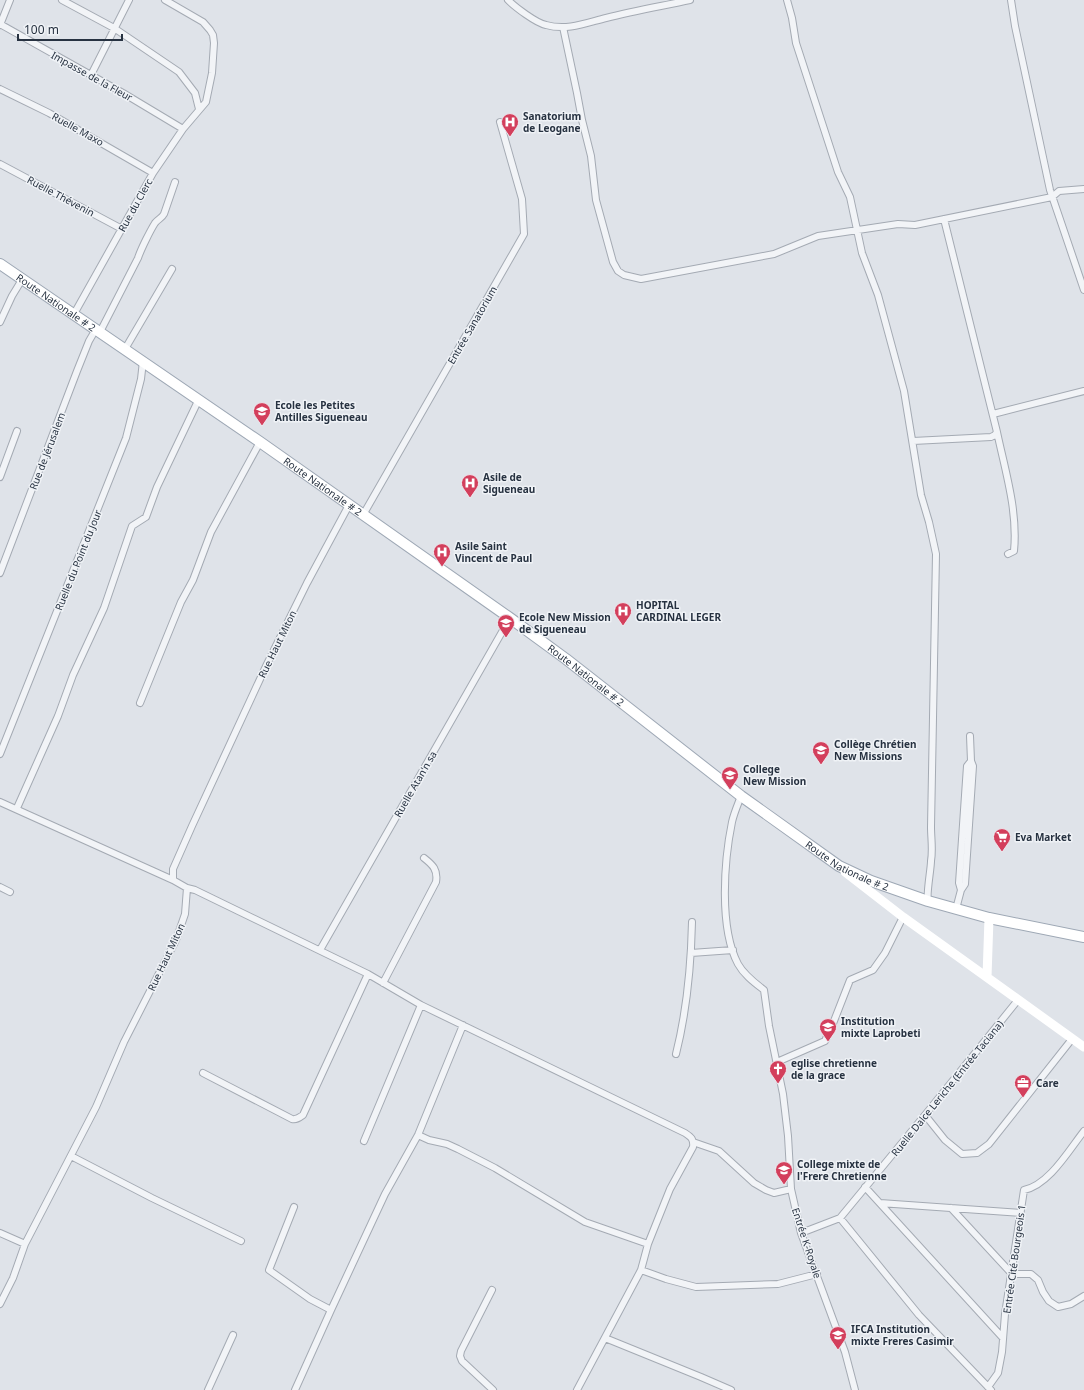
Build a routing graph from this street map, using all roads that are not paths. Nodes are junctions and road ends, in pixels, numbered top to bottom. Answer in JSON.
{"nodes":[{"id":1,"x":10,"y":0,"type":"edge"},
{"id":2,"x":62,"y":0,"type":"edge"},
{"id":3,"x":129,"y":0,"type":"edge"},
{"id":4,"x":165,"y":0,"type":"edge"},
{"id":5,"x":508,"y":0,"type":"edge"},
{"id":6,"x":690,"y":0,"type":"edge"},
{"id":7,"x":786,"y":0,"type":"edge"},
{"id":8,"x":1011,"y":0,"type":"edge"},
{"id":9,"x":0,"y":24,"type":"edge"},
{"id":10,"x":563,"y":27,"type":"junction"},
{"id":11,"x":114,"y":28,"type":"junction"},
{"id":12,"x":91,"y":75,"type":"junction"},
{"id":13,"x":0,"y":89,"type":"edge"},
{"id":14,"x":199,"y":109,"type":"junction"},
{"id":15,"x":500,"y":122,"type":"dead end"},
{"id":16,"x":183,"y":129,"type":"junction"},
{"id":17,"x":0,"y":164,"type":"edge"},
{"id":18,"x":154,"y":173,"type":"junction"},
{"id":19,"x":175,"y":182,"type":"dead end"},
{"id":20,"x":1084,"y":189,"type":"edge"},
{"id":21,"x":1052,"y":196,"type":"junction"},
{"id":22,"x":944,"y":219,"type":"junction"},
{"id":23,"x":122,"y":229,"type":"junction"},
{"id":24,"x":858,"y":230,"type":"junction"},
{"id":25,"x":0,"y":264,"type":"edge"},
{"id":26,"x":172,"y":269,"type":"dead end"},
{"id":27,"x":23,"y":278,"type":"junction"},
{"id":28,"x":1084,"y":290,"type":"edge"},
{"id":29,"x":74,"y":314,"type":"junction"},
{"id":30,"x":0,"y":322,"type":"edge"},
{"id":31,"x":98,"y":330,"type":"junction"},
{"id":32,"x":125,"y":349,"type":"junction"},
{"id":33,"x":143,"y":361,"type":"junction"},
{"id":34,"x":1084,"y":391,"type":"edge"},
{"id":35,"x":198,"y":401,"type":"junction"},
{"id":36,"x":993,"y":414,"type":"junction"},
{"id":37,"x":17,"y":431,"type":"dead end"},
{"id":38,"x":997,"y":432,"type":"junction"},
{"id":39,"x":912,"y":441,"type":"junction"},
{"id":40,"x":260,"y":442,"type":"junction"},
{"id":41,"x":0,"y":477,"type":"edge"},
{"id":42,"x":349,"y":505,"type":"junction"},
{"id":43,"x":363,"y":514,"type":"junction"},
{"id":44,"x":1008,"y":554,"type":"dead end"},
{"id":45,"x":2,"y":559,"type":"edge"},
{"id":46,"x":0,"y":573,"type":"edge"},
{"id":47,"x":510,"y":618,"type":"junction"},
{"id":48,"x":140,"y":703,"type":"dead end"},
{"id":49,"x":970,"y":736,"type":"dead end"},
{"id":50,"x":0,"y":754,"type":"edge"},
{"id":51,"x":742,"y":796,"type":"junction"},
{"id":52,"x":0,"y":802,"type":"edge"},
{"id":53,"x":17,"y":808,"type":"junction"},
{"id":54,"x":424,"y":858,"type":"dead end"},
{"id":55,"x":839,"y":866,"type":"junction"},
{"id":56,"x":173,"y":880,"type":"junction"},
{"id":57,"x":0,"y":887,"type":"edge"},
{"id":58,"x":187,"y":888,"type":"junction"},
{"id":59,"x":10,"y":892,"type":"dead end"},
{"id":60,"x":928,"y":901,"type":"junction"},
{"id":61,"x":956,"y":909,"type":"junction"},
{"id":62,"x":902,"y":917,"type":"junction"},
{"id":63,"x":989,"y":918,"type":"junction"},
{"id":64,"x":692,"y":922,"type":"dead end"},
{"id":65,"x":1084,"y":937,"type":"edge"},
{"id":66,"x":320,"y":950,"type":"junction"},
{"id":67,"x":733,"y":950,"type":"junction"},
{"id":68,"x":692,"y":953,"type":"junction"},
{"id":69,"x":368,"y":974,"type":"junction"},
{"id":70,"x":987,"y":977,"type":"junction"},
{"id":71,"x":383,"y":983,"type":"junction"},
{"id":72,"x":1018,"y":1000,"type":"junction"},
{"id":73,"x":421,"y":1005,"type":"junction"},
{"id":74,"x":463,"y":1025,"type":"junction"},
{"id":75,"x":1072,"y":1039,"type":"junction"},
{"id":76,"x":1084,"y":1048,"type":"edge"},
{"id":77,"x":676,"y":1054,"type":"dead end"},
{"id":78,"x":777,"y":1062,"type":"junction"},
{"id":79,"x":202,"y":1073,"type":"dead end"},
{"id":80,"x":925,"y":1115,"type":"junction"},
{"id":81,"x":1084,"y":1130,"type":"edge"},
{"id":82,"x":418,"y":1135,"type":"junction"},
{"id":83,"x":364,"y":1141,"type":"dead end"},
{"id":84,"x":693,"y":1142,"type":"junction"},
{"id":85,"x":71,"y":1156,"type":"junction"},
{"id":86,"x":865,"y":1187,"type":"junction"},
{"id":87,"x":791,"y":1189,"type":"junction"},
{"id":88,"x":880,"y":1203,"type":"junction"},
{"id":89,"x":294,"y":1207,"type":"dead end"},
{"id":90,"x":951,"y":1208,"type":"junction"},
{"id":91,"x":1021,"y":1213,"type":"junction"},
{"id":92,"x":840,"y":1218,"type":"junction"},
{"id":93,"x":0,"y":1233,"type":"edge"},
{"id":94,"x":802,"y":1233,"type":"junction"},
{"id":95,"x":241,"y":1241,"type":"dead end"},
{"id":96,"x":25,"y":1244,"type":"junction"},
{"id":97,"x":648,"y":1244,"type":"junction"},
{"id":98,"x":641,"y":1270,"type":"junction"},
{"id":99,"x":817,"y":1274,"type":"junction"},
{"id":100,"x":1012,"y":1274,"type":"junction"},
{"id":101,"x":492,"y":1290,"type":"dead end"},
{"id":102,"x":1084,"y":1296,"type":"edge"},
{"id":103,"x":0,"y":1304,"type":"edge"},
{"id":104,"x":331,"y":1310,"type":"junction"},
{"id":105,"x":233,"y":1335,"type":"dead end"},
{"id":106,"x":605,"y":1338,"type":"junction"},
{"id":107,"x":1003,"y":1338,"type":"junction"},
{"id":108,"x":990,"y":1388,"type":"edge"},
{"id":109,"x":208,"y":1390,"type":"edge"},
{"id":110,"x":296,"y":1390,"type":"edge"},
{"id":111,"x":493,"y":1390,"type":"edge"},
{"id":112,"x":577,"y":1390,"type":"edge"},
{"id":113,"x":731,"y":1390,"type":"edge"},
{"id":114,"x":855,"y":1390,"type":"edge"}],
"edges":[{"from":1,"to":9,"type":"street"},
{"from":2,"to":11,"type":"street"},
{"from":3,"to":11,"type":"street"},
{"from":4,"to":14,"type":"street","name":"Rue du Clerc"},
{"from":5,"to":10,"type":"street"},
{"from":6,"to":10,"type":"street"},
{"from":7,"to":24,"type":"street"},
{"from":8,"to":21,"type":"street"},
{"from":9,"to":12,"type":"street","name":"Impasse de la Fleur"},
{"from":10,"to":24,"type":"street"},
{"from":11,"to":12,"type":"street"},
{"from":11,"to":14,"type":"street"},
{"from":12,"to":16,"type":"street","name":"Impasse de la Fleur"},
{"from":13,"to":18,"type":"street","name":"Ruelle Maxo"},
{"from":14,"to":16,"type":"street","name":"Rue du Clerc"},
{"from":15,"to":43,"type":"street","name":"Entrée Sanatorium"},
{"from":16,"to":18,"type":"street","name":"Rue du Clerc"},
{"from":17,"to":23,"type":"street","name":"Ruelle Thévenin"},
{"from":18,"to":23,"type":"street","name":"Rue du Clerc"},
{"from":19,"to":31,"type":"street","name":"Rue de Jérusalem"},
{"from":20,"to":21,"type":"street"},
{"from":21,"to":22,"type":"street"},
{"from":21,"to":28,"type":"street"},
{"from":22,"to":24,"type":"street"},
{"from":22,"to":36,"type":"street"},
{"from":23,"to":29,"type":"street","name":"Rue du Clerc"},
{"from":24,"to":39,"type":"street"},
{"from":25,"to":27,"type":"main road","name":"Route Nationale # 2"},
{"from":26,"to":32,"type":"street"},
{"from":27,"to":29,"type":"main road","name":"Route Nationale # 2"},
{"from":27,"to":30,"type":"street"},
{"from":29,"to":31,"type":"main road","name":"Route Nationale # 2"},
{"from":31,"to":32,"type":"main road","name":"Route Nationale # 2"},
{"from":31,"to":45,"type":"street","name":"Rue de Jérusalem"},
{"from":32,"to":33,"type":"main road","name":"Route Nationale # 2"},
{"from":33,"to":35,"type":"main road","name":"Route Nationale # 2"},
{"from":33,"to":50,"type":"street","name":"Ruelle du Point du Jour"},
{"from":34,"to":36,"type":"street"},
{"from":35,"to":40,"type":"main road","name":"Route Nationale # 2"},
{"from":35,"to":53,"type":"street"},
{"from":36,"to":38,"type":"street"},
{"from":37,"to":41,"type":"street"},
{"from":38,"to":39,"type":"street"},
{"from":38,"to":44,"type":"street"},
{"from":39,"to":60,"type":"street"},
{"from":40,"to":42,"type":"main road","name":"Route Nationale # 2"},
{"from":40,"to":48,"type":"street"},
{"from":42,"to":43,"type":"main road","name":"Route Nationale # 2"},
{"from":42,"to":56,"type":"street","name":"Rue Haut Miton"},
{"from":43,"to":47,"type":"main road","name":"Route Nationale # 2"},
{"from":45,"to":46,"type":"street","name":"Rue de Jérusalem"},
{"from":47,"to":51,"type":"main road","name":"Route Nationale # 2"},
{"from":47,"to":66,"type":"street","name":"Ruelle Atan'n sa"},
{"from":49,"to":61,"type":"street"},
{"from":51,"to":55,"type":"main road","name":"Route Nationale # 2"},
{"from":51,"to":67,"type":"street","name":"Entrée K-Royale"},
{"from":52,"to":53,"type":"street"},
{"from":53,"to":56,"type":"street"},
{"from":54,"to":71,"type":"street"},
{"from":55,"to":60,"type":"main road","name":"Route Nationale # 2"},
{"from":55,"to":62,"type":"main road"},
{"from":56,"to":58,"type":"street"},
{"from":57,"to":59,"type":"street"},
{"from":58,"to":66,"type":"street"},
{"from":58,"to":85,"type":"street","name":"Rue Haut Miton"},
{"from":60,"to":61,"type":"main road","name":"Route Nationale # 2"},
{"from":61,"to":63,"type":"main road","name":"Route Nationale # 2"},
{"from":62,"to":70,"type":"main road"},
{"from":62,"to":78,"type":"street"},
{"from":63,"to":65,"type":"main road","name":"Route Nationale # 2"},
{"from":63,"to":70,"type":"main road"},
{"from":64,"to":68,"type":"street"},
{"from":66,"to":69,"type":"street"},
{"from":67,"to":68,"type":"street"},
{"from":67,"to":78,"type":"street","name":"Entrée K-Royale"},
{"from":68,"to":77,"type":"street"},
{"from":69,"to":71,"type":"street"},
{"from":69,"to":79,"type":"street"},
{"from":70,"to":72,"type":"main road"},
{"from":71,"to":73,"type":"street"},
{"from":72,"to":75,"type":"main road"},
{"from":72,"to":80,"type":"street","name":"Ruelle Dalce Leriche (Entrée Taciana)"},
{"from":73,"to":74,"type":"street"},
{"from":73,"to":83,"type":"street"},
{"from":74,"to":82,"type":"street"},
{"from":74,"to":84,"type":"street"},
{"from":75,"to":76,"type":"main road"},
{"from":75,"to":80,"type":"street"},
{"from":78,"to":87,"type":"street","name":"Entrée K-Royale"},
{"from":80,"to":86,"type":"street","name":"Ruelle Dalce Leriche (Entrée Taciana)"},
{"from":81,"to":91,"type":"street","name":"Entrée Cité Bourgeois 1"},
{"from":82,"to":97,"type":"street"},
{"from":82,"to":104,"type":"street"},
{"from":84,"to":87,"type":"street"},
{"from":84,"to":97,"type":"street"},
{"from":85,"to":95,"type":"street"},
{"from":85,"to":96,"type":"street","name":"Rue Haut Miton"},
{"from":86,"to":88,"type":"street"},
{"from":86,"to":92,"type":"street","name":"Ruelle Dalce Leriche (Entrée Taciana)"},
{"from":87,"to":94,"type":"street","name":"Entrée K-Royale"},
{"from":88,"to":90,"type":"street"},
{"from":88,"to":107,"type":"street"},
{"from":89,"to":104,"type":"street"},
{"from":90,"to":91,"type":"street"},
{"from":90,"to":100,"type":"street"},
{"from":91,"to":100,"type":"street","name":"Entrée Cité Bourgeois 1"},
{"from":92,"to":94,"type":"street","name":"Ruelle Dalce Leriche (Entrée Taciana)"},
{"from":92,"to":108,"type":"street"},
{"from":93,"to":96,"type":"street"},
{"from":94,"to":99,"type":"street","name":"Entrée K-Royale"},
{"from":96,"to":103,"type":"street","name":"Rue Haut Miton"},
{"from":97,"to":98,"type":"street"},
{"from":98,"to":99,"type":"street"},
{"from":98,"to":106,"type":"street"},
{"from":99,"to":114,"type":"street","name":"Entrée K-Royale"},
{"from":100,"to":102,"type":"street"},
{"from":100,"to":107,"type":"street","name":"Entrée Cité Bourgeois 1"},
{"from":101,"to":111,"type":"street"},
{"from":104,"to":110,"type":"street"},
{"from":105,"to":109,"type":"street"},
{"from":106,"to":112,"type":"street"},
{"from":106,"to":113,"type":"street"},
{"from":107,"to":108,"type":"street","name":"Entrée Cité Bourgeois 1"}]}
